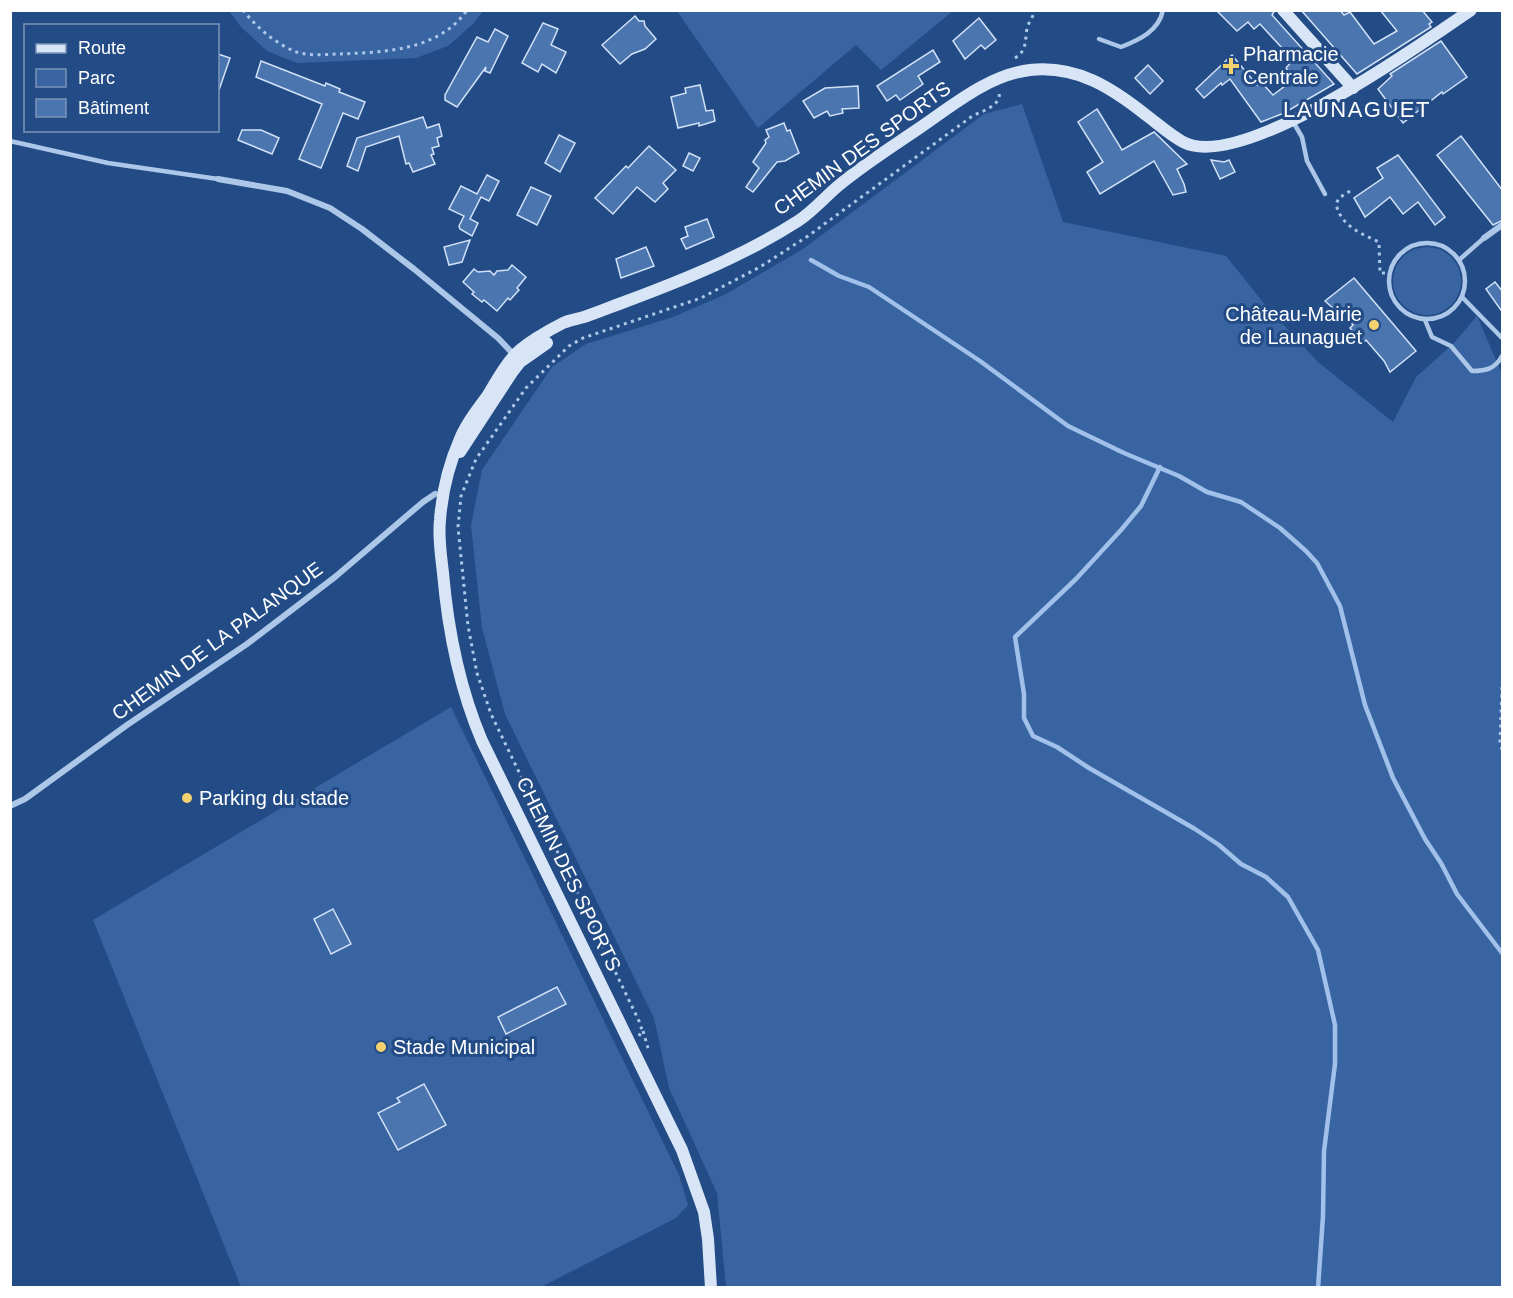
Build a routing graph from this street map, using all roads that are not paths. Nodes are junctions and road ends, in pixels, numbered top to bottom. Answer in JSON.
{"nodes":[{"id":1,"x":1163,"y":10,"type":"edge"},
{"id":2,"x":1284,"y":10,"type":"edge"},
{"id":3,"x":1471,"y":10,"type":"edge"},
{"id":4,"x":1099,"y":39,"type":"dead end"},
{"id":5,"x":1353,"y":88,"type":"junction"},
{"id":6,"x":1292,"y":120,"type":"junction"},
{"id":7,"x":10,"y":141,"type":"edge"},
{"id":8,"x":218,"y":179,"type":"joint"},
{"id":9,"x":1325,"y":194,"type":"dead end"},
{"id":10,"x":1503,"y":225,"type":"edge"},
{"id":11,"x":1484,"y":238,"type":"joint"},
{"id":12,"x":1459,"y":260,"type":"junction"},
{"id":13,"x":1462,"y":297,"type":"junction"},
{"id":14,"x":1425,"y":320,"type":"junction"},
{"id":15,"x":1503,"y":339,"type":"edge"},
{"id":16,"x":1503,"y":356,"type":"edge"},
{"id":17,"x":517,"y":358,"type":"junction"},
{"id":18,"x":435,"y":494,"type":"dead end"},
{"id":19,"x":10,"y":806,"type":"edge"},
{"id":20,"x":711,"y":1287,"type":"edge"}],
"edges":[{"from":1,"to":4,"type":"lane"},
{"from":2,"to":5,"type":"street"},
{"from":3,"to":5,"type":"street","name":"CHEMIN DES SPORTS"},
{"from":5,"to":6,"type":"street","name":"CHEMIN DES SPORTS"},
{"from":6,"to":9,"type":"lane"},
{"from":6,"to":17,"type":"street","name":"CHEMIN DES SPORTS"},
{"from":7,"to":8,"type":"lane"},
{"from":8,"to":17,"type":"street"},
{"from":10,"to":11,"type":"street"},
{"from":11,"to":12,"type":"lane"},
{"from":12,"to":13,"type":"lane"},
{"from":12,"to":14,"type":"lane"},
{"from":13,"to":14,"type":"lane"},
{"from":13,"to":15,"type":"lane"},
{"from":14,"to":16,"type":"lane"},
{"from":17,"to":20,"type":"street","name":"CHEMIN DES SPORTS"},
{"from":18,"to":19,"type":"street","name":"CHEMIN DE LA PALANQUE"}]}
